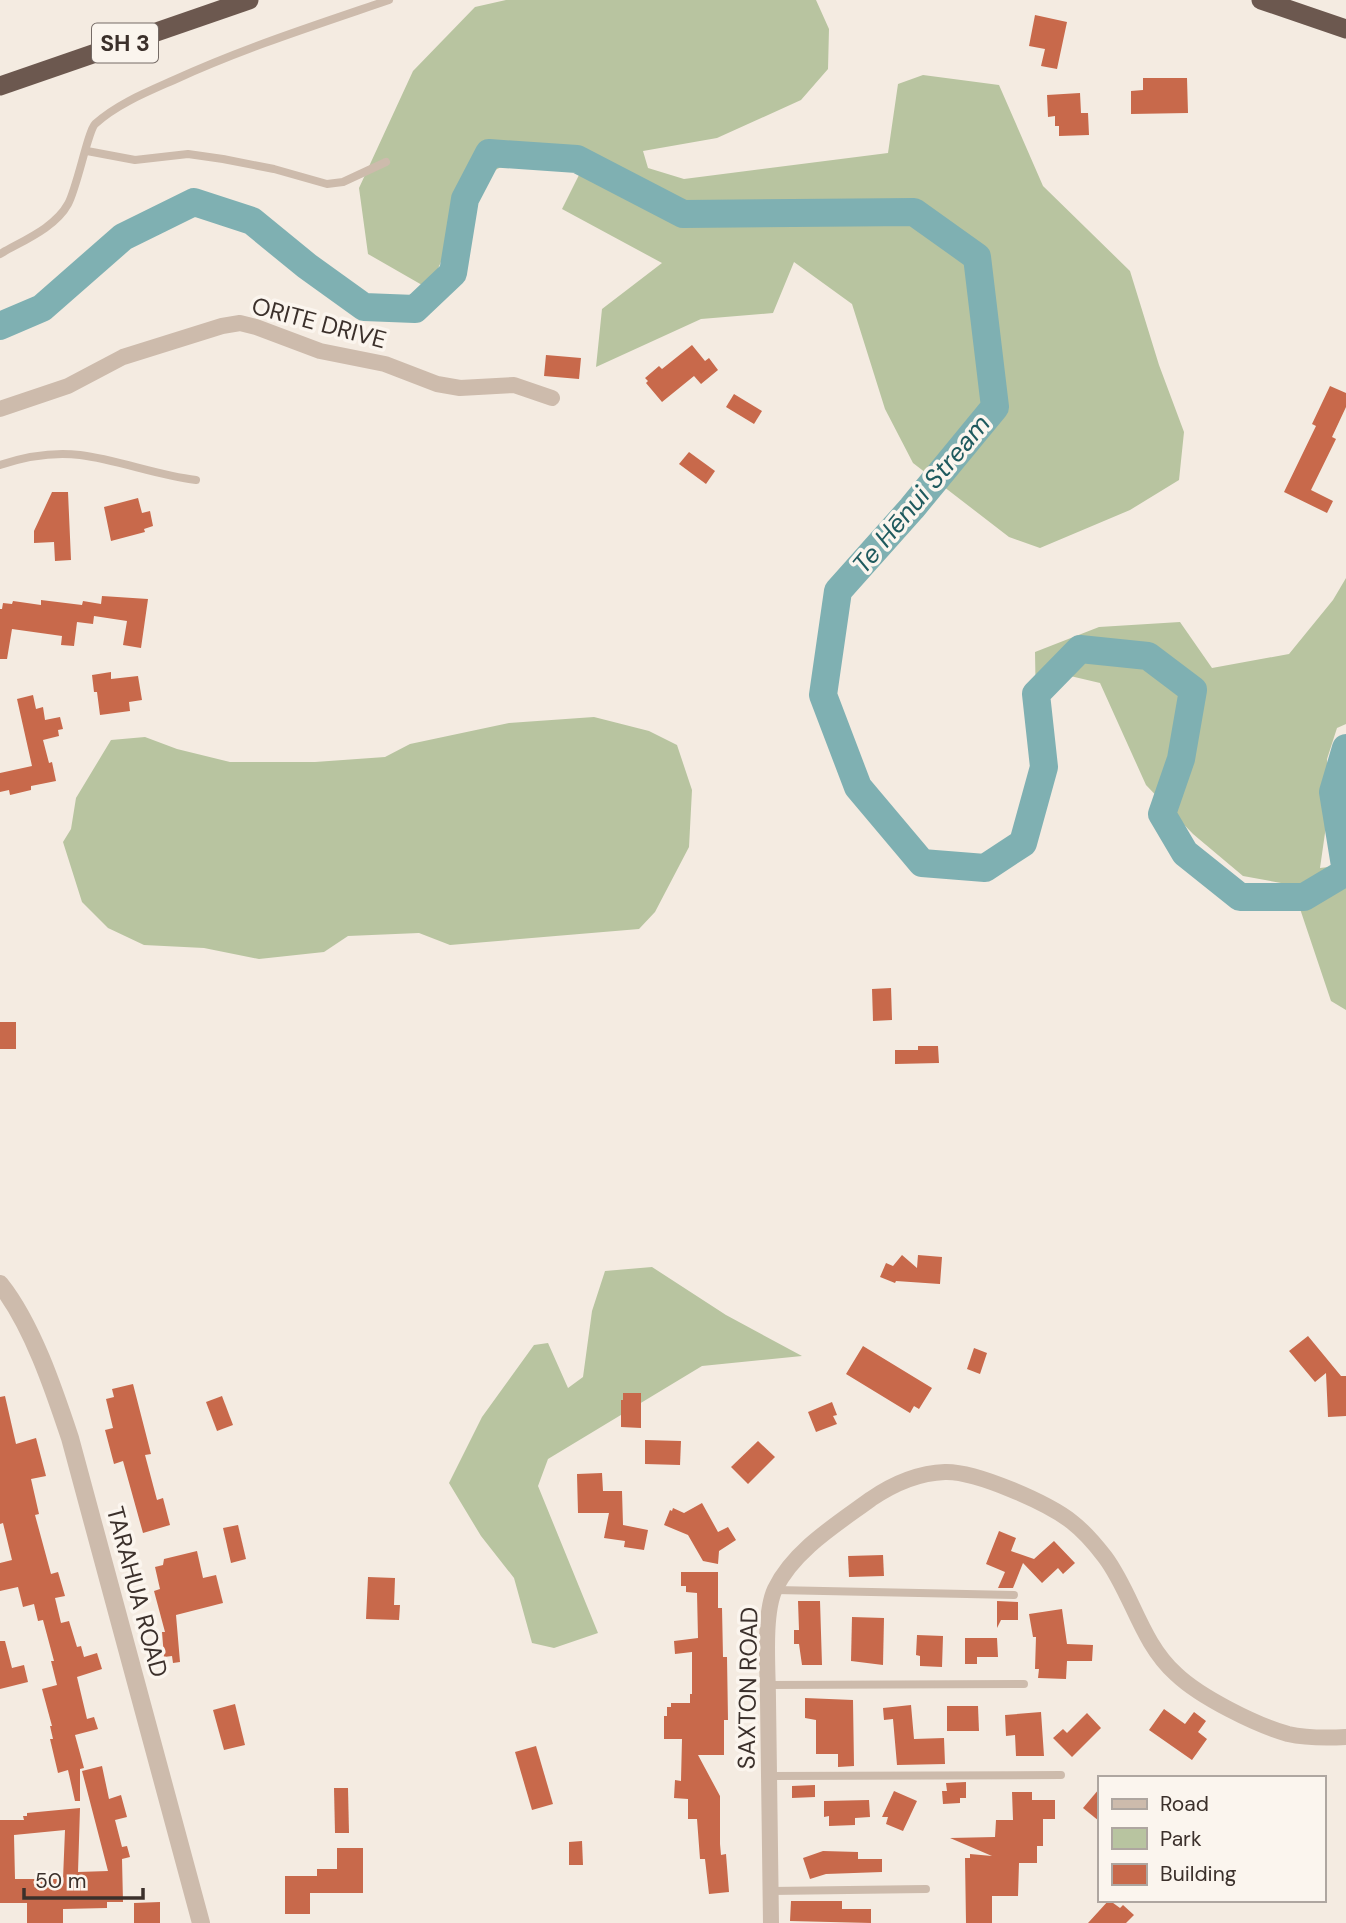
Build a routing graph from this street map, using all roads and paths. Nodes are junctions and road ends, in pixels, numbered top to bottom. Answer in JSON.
{"nodes":[{"id":1,"x":249,"y":0,"type":"edge"},
{"id":2,"x":389,"y":0,"type":"edge"},
{"id":3,"x":1261,"y":0,"type":"edge"},
{"id":4,"x":1346,"y":29,"type":"edge"},
{"id":5,"x":0,"y":86,"type":"edge"},
{"id":6,"x":87,"y":150,"type":"junction"},
{"id":7,"x":386,"y":162,"type":"dead end"},
{"id":8,"x":0,"y":254,"type":"edge"},
{"id":9,"x":552,"y":398,"type":"dead end"},
{"id":10,"x":0,"y":409,"type":"edge"},
{"id":11,"x":0,"y":465,"type":"edge"},
{"id":12,"x":196,"y":480,"type":"dead end"},
{"id":13,"x":0,"y":1284,"type":"edge"},
{"id":14,"x":775,"y":1590,"type":"junction"},
{"id":15,"x":1014,"y":1595,"type":"dead end"},
{"id":16,"x":1024,"y":1684,"type":"dead end"},
{"id":17,"x":768,"y":1685,"type":"junction"},
{"id":18,"x":1346,"y":1737,"type":"edge"},
{"id":19,"x":1061,"y":1775,"type":"dead end"},
{"id":20,"x":769,"y":1776,"type":"junction"},
{"id":21,"x":926,"y":1889,"type":"dead end"},
{"id":22,"x":771,"y":1891,"type":"junction"},
{"id":23,"x":201,"y":1923,"type":"edge"},
{"id":24,"x":771,"y":1923,"type":"edge"}],
"edges":[{"from":1,"to":5,"type":"highway","number":"SH 3"},
{"from":2,"to":6,"type":"lane"},
{"from":3,"to":4,"type":"highway"},
{"from":6,"to":7,"type":"lane"},
{"from":6,"to":8,"type":"lane"},
{"from":9,"to":10,"type":"street","name":"ORITE DRIVE"},
{"from":11,"to":12,"type":"lane"},
{"from":13,"to":23,"type":"street","name":"TARAHUA ROAD"},
{"from":14,"to":15,"type":"lane"},
{"from":14,"to":17,"type":"street","name":"SAXTON ROAD"},
{"from":14,"to":18,"type":"street","name":"SAXTON ROAD"},
{"from":16,"to":17,"type":"lane"},
{"from":17,"to":20,"type":"street","name":"SAXTON ROAD"},
{"from":19,"to":20,"type":"lane"},
{"from":20,"to":22,"type":"street","name":"SAXTON ROAD"},
{"from":21,"to":22,"type":"lane"},
{"from":22,"to":24,"type":"street","name":"SAXTON ROAD"}]}
